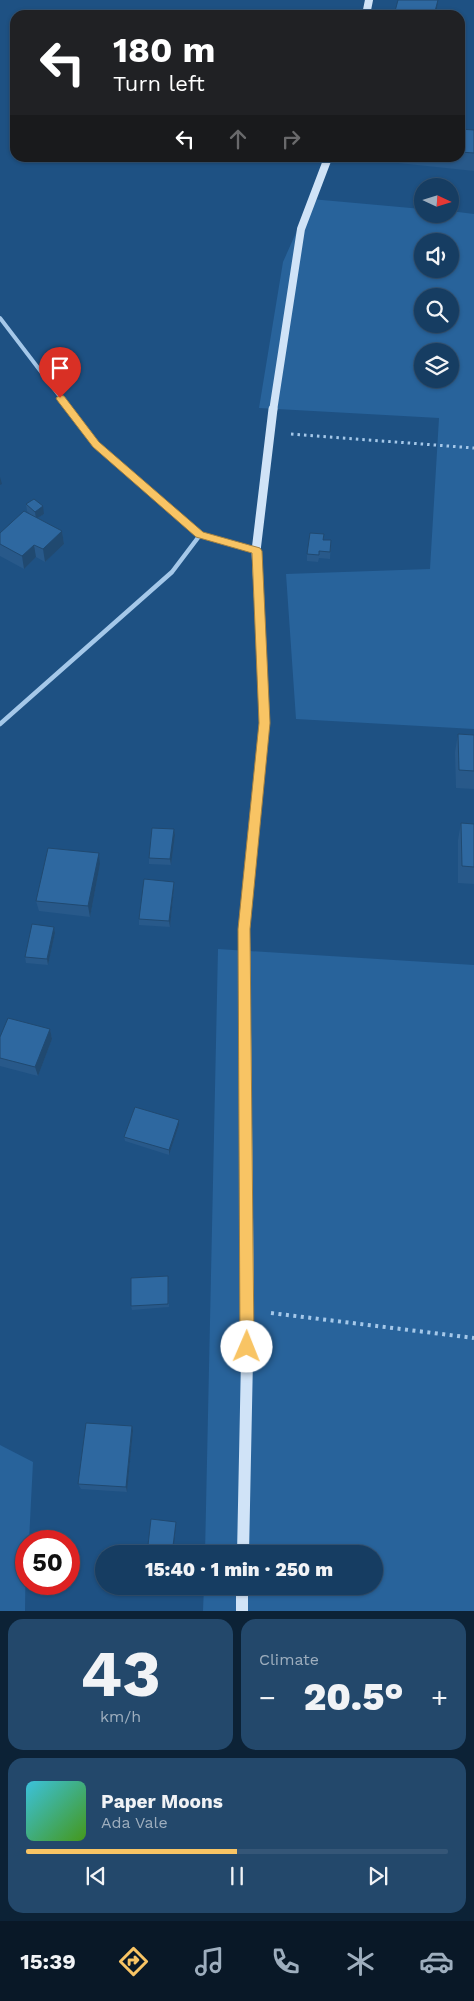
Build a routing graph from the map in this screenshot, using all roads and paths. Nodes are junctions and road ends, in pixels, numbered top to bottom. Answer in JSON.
{"nodes":[{"id":1,"x":326,"y":162,"type":"edge"},
{"id":2,"x":0,"y":318,"type":"edge"},
{"id":3,"x":270,"y":432,"type":"junction"},
{"id":4,"x":474,"y":448,"type":"edge"},
{"id":5,"x":200,"y":535,"type":"junction"},
{"id":6,"x":256,"y":551,"type":"junction"},
{"id":7,"x":0,"y":724,"type":"edge"},
{"id":8,"x":248,"y":1310,"type":"junction"},
{"id":9,"x":474,"y":1338,"type":"edge"},
{"id":10,"x":243,"y":1545,"type":"edge"},
{"id":11,"x":242,"y":1595,"type":"edge"},
{"id":12,"x":242,"y":1611,"type":"edge"}],
"edges":[{"from":1,"to":3,"type":"main road"},
{"from":2,"to":5,"type":"street"},
{"from":3,"to":4,"type":"path"},
{"from":3,"to":6,"type":"main road"},
{"from":5,"to":6,"type":"street"},
{"from":5,"to":7,"type":"street"},
{"from":6,"to":8,"type":"main road"},
{"from":8,"to":9,"type":"path"},
{"from":8,"to":10,"type":"main road"},
{"from":11,"to":12,"type":"main road"}]}
